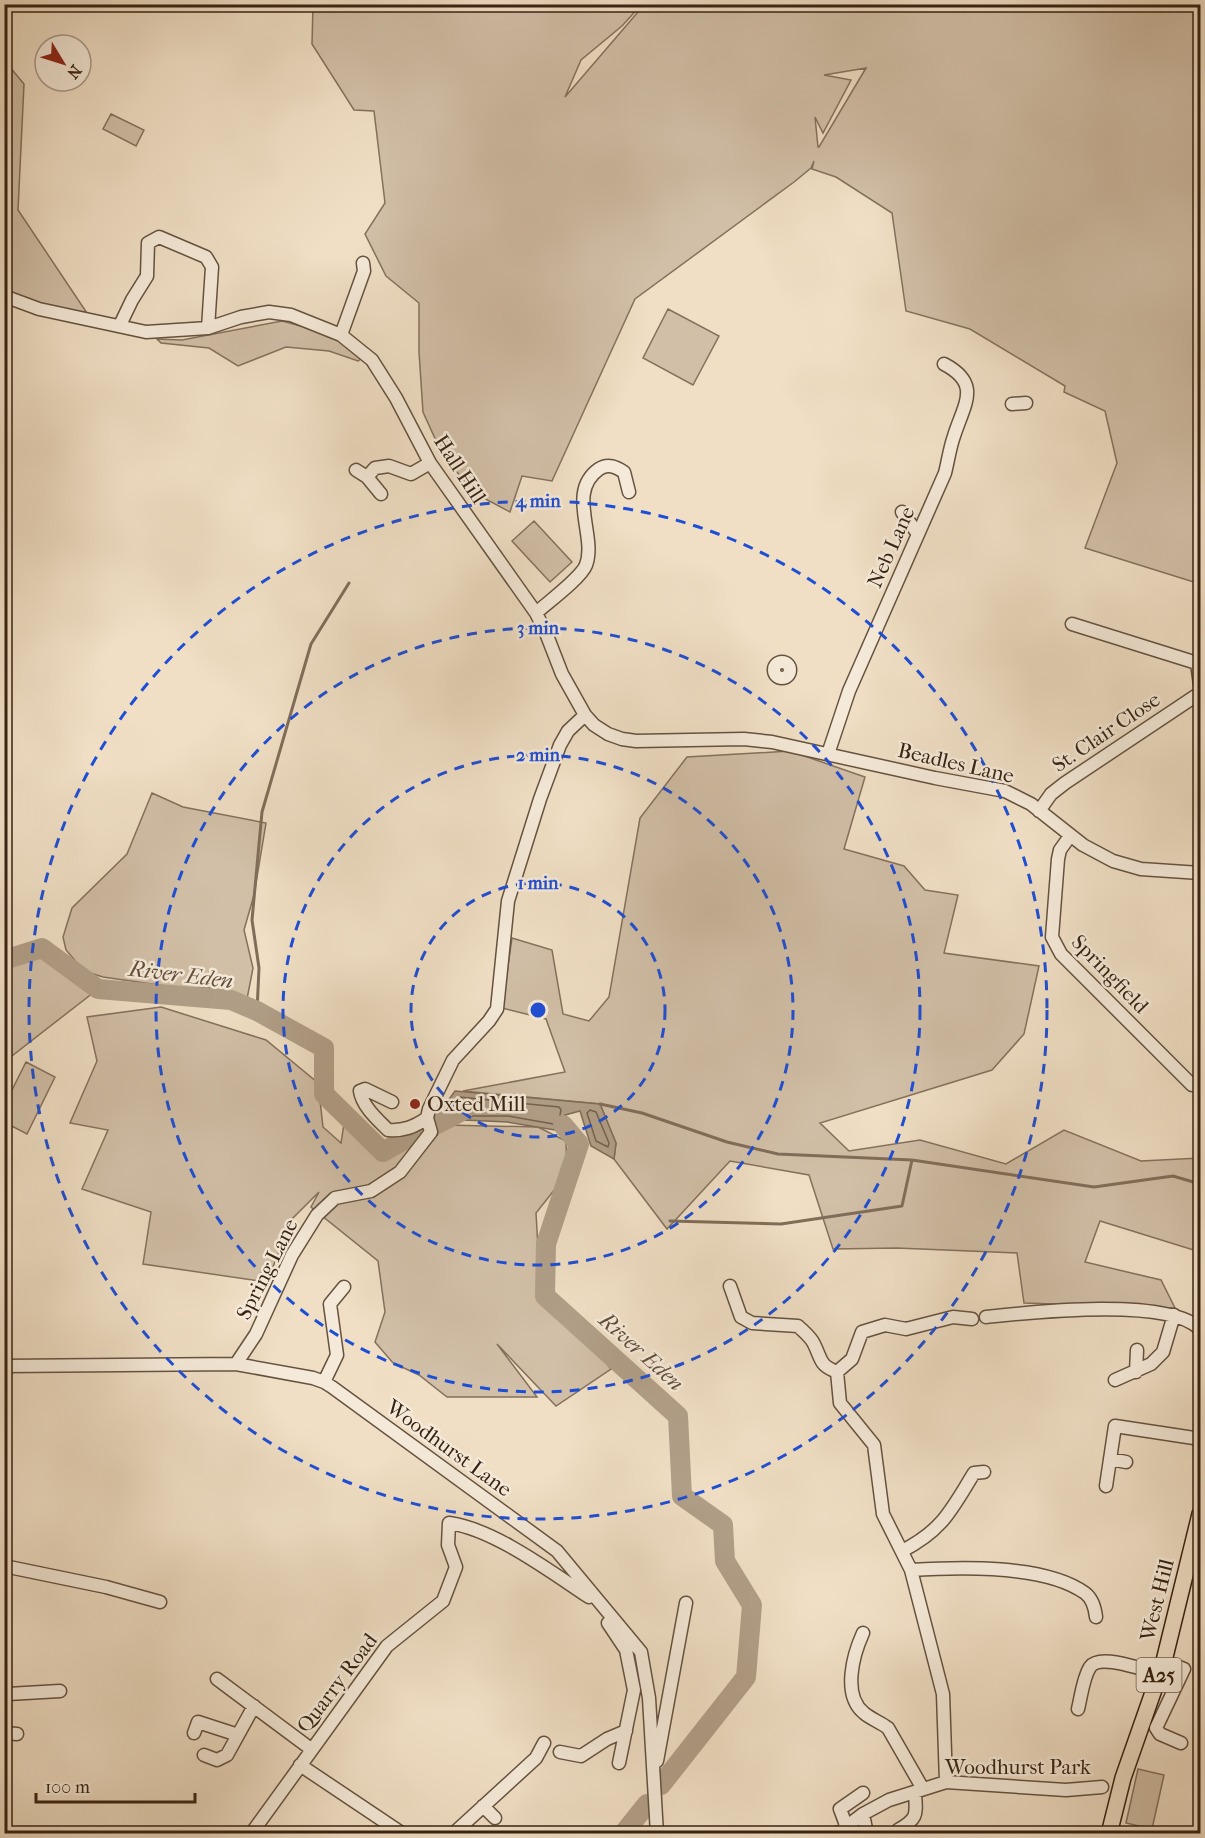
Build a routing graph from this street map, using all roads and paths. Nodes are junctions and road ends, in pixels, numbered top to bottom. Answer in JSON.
{"nodes":[{"id":1,"x":363,"y":263,"type":"dead end"},
{"id":2,"x":4,"y":296,"type":"edge"},
{"id":3,"x":120,"y":325,"type":"junction"},
{"id":4,"x":208,"y":328,"type":"junction"},
{"id":5,"x":341,"y":334,"type":"junction"},
{"id":6,"x":944,"y":364,"type":"dead end"},
{"id":7,"x":1026,"y":403,"type":"dead end"},
{"id":8,"x":1012,"y":404,"type":"dead end"},
{"id":9,"x":430,"y":464,"type":"junction"},
{"id":10,"x":356,"y":470,"type":"dead end"},
{"id":11,"x":367,"y":477,"type":"junction"},
{"id":12,"x":629,"y":492,"type":"dead end"},
{"id":13,"x":381,"y":494,"type":"dead end"},
{"id":14,"x":902,"y":512,"type":"dead end"},
{"id":15,"x":918,"y":534,"type":"junction"},
{"id":16,"x":536,"y":613,"type":"junction"},
{"id":17,"x":1072,"y":624,"type":"dead end"},
{"id":18,"x":1199,"y":663,"type":"edge"},
{"id":19,"x":1200,"y":685,"type":"edge"},
{"id":20,"x":1200,"y":693,"type":"edge"},
{"id":21,"x":585,"y":715,"type":"junction"},
{"id":22,"x":828,"y":754,"type":"junction"},
{"id":23,"x":1040,"y":810,"type":"junction"},
{"id":24,"x":1070,"y":836,"type":"junction"},
{"id":25,"x":1200,"y":873,"type":"edge"},
{"id":26,"x":1192,"y":1085,"type":"dead end"},
{"id":27,"x":392,"y":1102,"type":"dead end"},
{"id":28,"x":427,"y":1118,"type":"junction"},
{"id":29,"x":730,"y":1286,"type":"dead end"},
{"id":30,"x":344,"y":1287,"type":"dead end"},
{"id":31,"x":1174,"y":1315,"type":"junction"},
{"id":32,"x":986,"y":1317,"type":"dead end"},
{"id":33,"x":972,"y":1319,"type":"dead end"},
{"id":34,"x":1200,"y":1329,"type":"edge"},
{"id":35,"x":1137,"y":1350,"type":"dead end"},
{"id":36,"x":236,"y":1364,"type":"junction"},
{"id":37,"x":4,"y":1366,"type":"edge"},
{"id":38,"x":837,"y":1372,"type":"junction"},
{"id":39,"x":1136,"y":1372,"type":"junction"},
{"id":40,"x":1115,"y":1380,"type":"dead end"},
{"id":41,"x":324,"y":1382,"type":"junction"},
{"id":42,"x":1200,"y":1441,"type":"edge"},
{"id":43,"x":1110,"y":1459,"type":"junction"},
{"id":44,"x":1126,"y":1462,"type":"dead end"},
{"id":45,"x":975,"y":1471,"type":"dead end"},
{"id":46,"x":1106,"y":1486,"type":"dead end"},
{"id":47,"x":1200,"y":1514,"type":"edge"},
{"id":48,"x":902,"y":1551,"type":"junction"},
{"id":49,"x":4,"y":1566,"type":"edge"},
{"id":50,"x":911,"y":1570,"type":"junction"},
{"id":51,"x":160,"y":1602,"type":"dead end"},
{"id":52,"x":596,"y":1602,"type":"junction"},
{"id":53,"x":686,"y":1603,"type":"dead end"},
{"id":54,"x":1096,"y":1617,"type":"dead end"},
{"id":55,"x":863,"y":1633,"type":"dead end"},
{"id":56,"x":1161,"y":1668,"type":"junction"},
{"id":57,"x":217,"y":1679,"type":"dead end"},
{"id":58,"x":60,"y":1691,"type":"dead end"},
{"id":59,"x":4,"y":1696,"type":"edge"},
{"id":60,"x":254,"y":1706,"type":"junction"},
{"id":61,"x":1078,"y":1709,"type":"dead end"},
{"id":62,"x":626,"y":1731,"type":"junction"},
{"id":63,"x":194,"y":1733,"type":"dead end"},
{"id":64,"x":238,"y":1735,"type":"junction"},
{"id":65,"x":544,"y":1743,"type":"dead end"},
{"id":66,"x":1181,"y":1743,"type":"dead end"},
{"id":67,"x":311,"y":1749,"type":"junction"},
{"id":68,"x":560,"y":1752,"type":"dead end"},
{"id":69,"x":204,"y":1755,"type":"dead end"},
{"id":70,"x":619,"y":1763,"type":"dead end"},
{"id":71,"x":300,"y":1765,"type":"junction"},
{"id":72,"x":653,"y":1782,"type":"junction"},
{"id":73,"x":946,"y":1782,"type":"junction"},
{"id":74,"x":1102,"y":1787,"type":"dead end"},
{"id":75,"x":919,"y":1790,"type":"junction"},
{"id":76,"x":863,"y":1793,"type":"dead end"},
{"id":77,"x":483,"y":1806,"type":"junction"},
{"id":78,"x":863,"y":1814,"type":"junction"},
{"id":79,"x":495,"y":1818,"type":"dead end"},
{"id":80,"x":841,"y":1829,"type":"edge"},
{"id":81,"x":898,"y":1830,"type":"dead end"},
{"id":82,"x":250,"y":1833,"type":"edge"},
{"id":83,"x":403,"y":1833,"type":"edge"},
{"id":84,"x":453,"y":1833,"type":"edge"},
{"id":85,"x":657,"y":1833,"type":"edge"},
{"id":86,"x":867,"y":1833,"type":"edge"},
{"id":87,"x":1109,"y":1833,"type":"edge"}],
"edges":[{"from":1,"to":5,"type":"street"},
{"from":2,"to":3,"type":"street","name":"Hall Hill"},
{"from":3,"to":4,"type":"street","name":"Hall Hill"},
{"from":3,"to":4,"type":"street"},
{"from":4,"to":5,"type":"street","name":"Hall Hill"},
{"from":5,"to":9,"type":"street","name":"Hall Hill"},
{"from":6,"to":15,"type":"street","name":"Neb Lane"},
{"from":7,"to":8,"type":"street"},
{"from":9,"to":11,"type":"street"},
{"from":9,"to":16,"type":"street","name":"Hall Hill"},
{"from":10,"to":11,"type":"street"},
{"from":11,"to":13,"type":"street"},
{"from":12,"to":16,"type":"street"},
{"from":14,"to":15,"type":"street"},
{"from":15,"to":22,"type":"street","name":"Neb Lane"},
{"from":16,"to":21,"type":"street","name":"Hall Hill"},
{"from":17,"to":18,"type":"street"},
{"from":18,"to":19,"type":"street"},
{"from":20,"to":23,"type":"street","name":"St. Clair Close"},
{"from":21,"to":22,"type":"street","name":"Hall Hill"},
{"from":21,"to":28,"type":"street","name":"Spring Lane"},
{"from":22,"to":23,"type":"street","name":"Beadles Lane"},
{"from":23,"to":24,"type":"street","name":"Beadles Lane"},
{"from":24,"to":25,"type":"street","name":"Beadles Lane"},
{"from":24,"to":26,"type":"street","name":"Springfield"},
{"from":27,"to":28,"type":"street"},
{"from":28,"to":36,"type":"street","name":"Spring Lane"},
{"from":29,"to":38,"type":"street"},
{"from":30,"to":41,"type":"street"},
{"from":31,"to":32,"type":"street"},
{"from":31,"to":34,"type":"street"},
{"from":31,"to":39,"type":"street"},
{"from":33,"to":38,"type":"street"},
{"from":35,"to":39,"type":"street"},
{"from":36,"to":37,"type":"street","name":"Woodhurst Lane"},
{"from":36,"to":41,"type":"street","name":"Woodhurst Lane"},
{"from":38,"to":48,"type":"street"},
{"from":39,"to":40,"type":"street"},
{"from":41,"to":52,"type":"street","name":"Woodhurst Lane"},
{"from":42,"to":43,"type":"street"},
{"from":43,"to":44,"type":"street"},
{"from":43,"to":46,"type":"street"},
{"from":45,"to":48,"type":"street"},
{"from":47,"to":56,"type":"main road","name":"West Hill","number":"A25"},
{"from":48,"to":50,"type":"street"},
{"from":49,"to":51,"type":"street"},
{"from":50,"to":54,"type":"street"},
{"from":50,"to":73,"type":"street"},
{"from":52,"to":62,"type":"street"},
{"from":52,"to":67,"type":"street","name":"Quarry Road"},
{"from":52,"to":72,"type":"street","name":"Woodhurst Lane"},
{"from":53,"to":72,"type":"street"},
{"from":55,"to":75,"type":"street"},
{"from":56,"to":61,"type":"street"},
{"from":56,"to":66,"type":"street"},
{"from":56,"to":87,"type":"main road","name":"West Hill","number":"A25"},
{"from":57,"to":60,"type":"street"},
{"from":58,"to":59,"type":"street"},
{"from":60,"to":64,"type":"street"},
{"from":60,"to":67,"type":"street"},
{"from":62,"to":68,"type":"street"},
{"from":62,"to":70,"type":"street"},
{"from":63,"to":64,"type":"street"},
{"from":64,"to":69,"type":"street"},
{"from":65,"to":77,"type":"street"},
{"from":67,"to":71,"type":"street","name":"Quarry Road"},
{"from":71,"to":82,"type":"street","name":"Quarry Road"},
{"from":71,"to":83,"type":"street"},
{"from":72,"to":85,"type":"street","name":"Woodhurst Lane"},
{"from":73,"to":74,"type":"street","name":"Woodhurst Park"},
{"from":73,"to":75,"type":"street","name":"Woodhurst Park"},
{"from":75,"to":78,"type":"street","name":"Woodhurst Park"},
{"from":75,"to":81,"type":"street"},
{"from":76,"to":80,"type":"street"},
{"from":77,"to":79,"type":"street"},
{"from":77,"to":84,"type":"street"},
{"from":78,"to":80,"type":"street","name":"Woodhurst Park"},
{"from":78,"to":86,"type":"street"}]}
